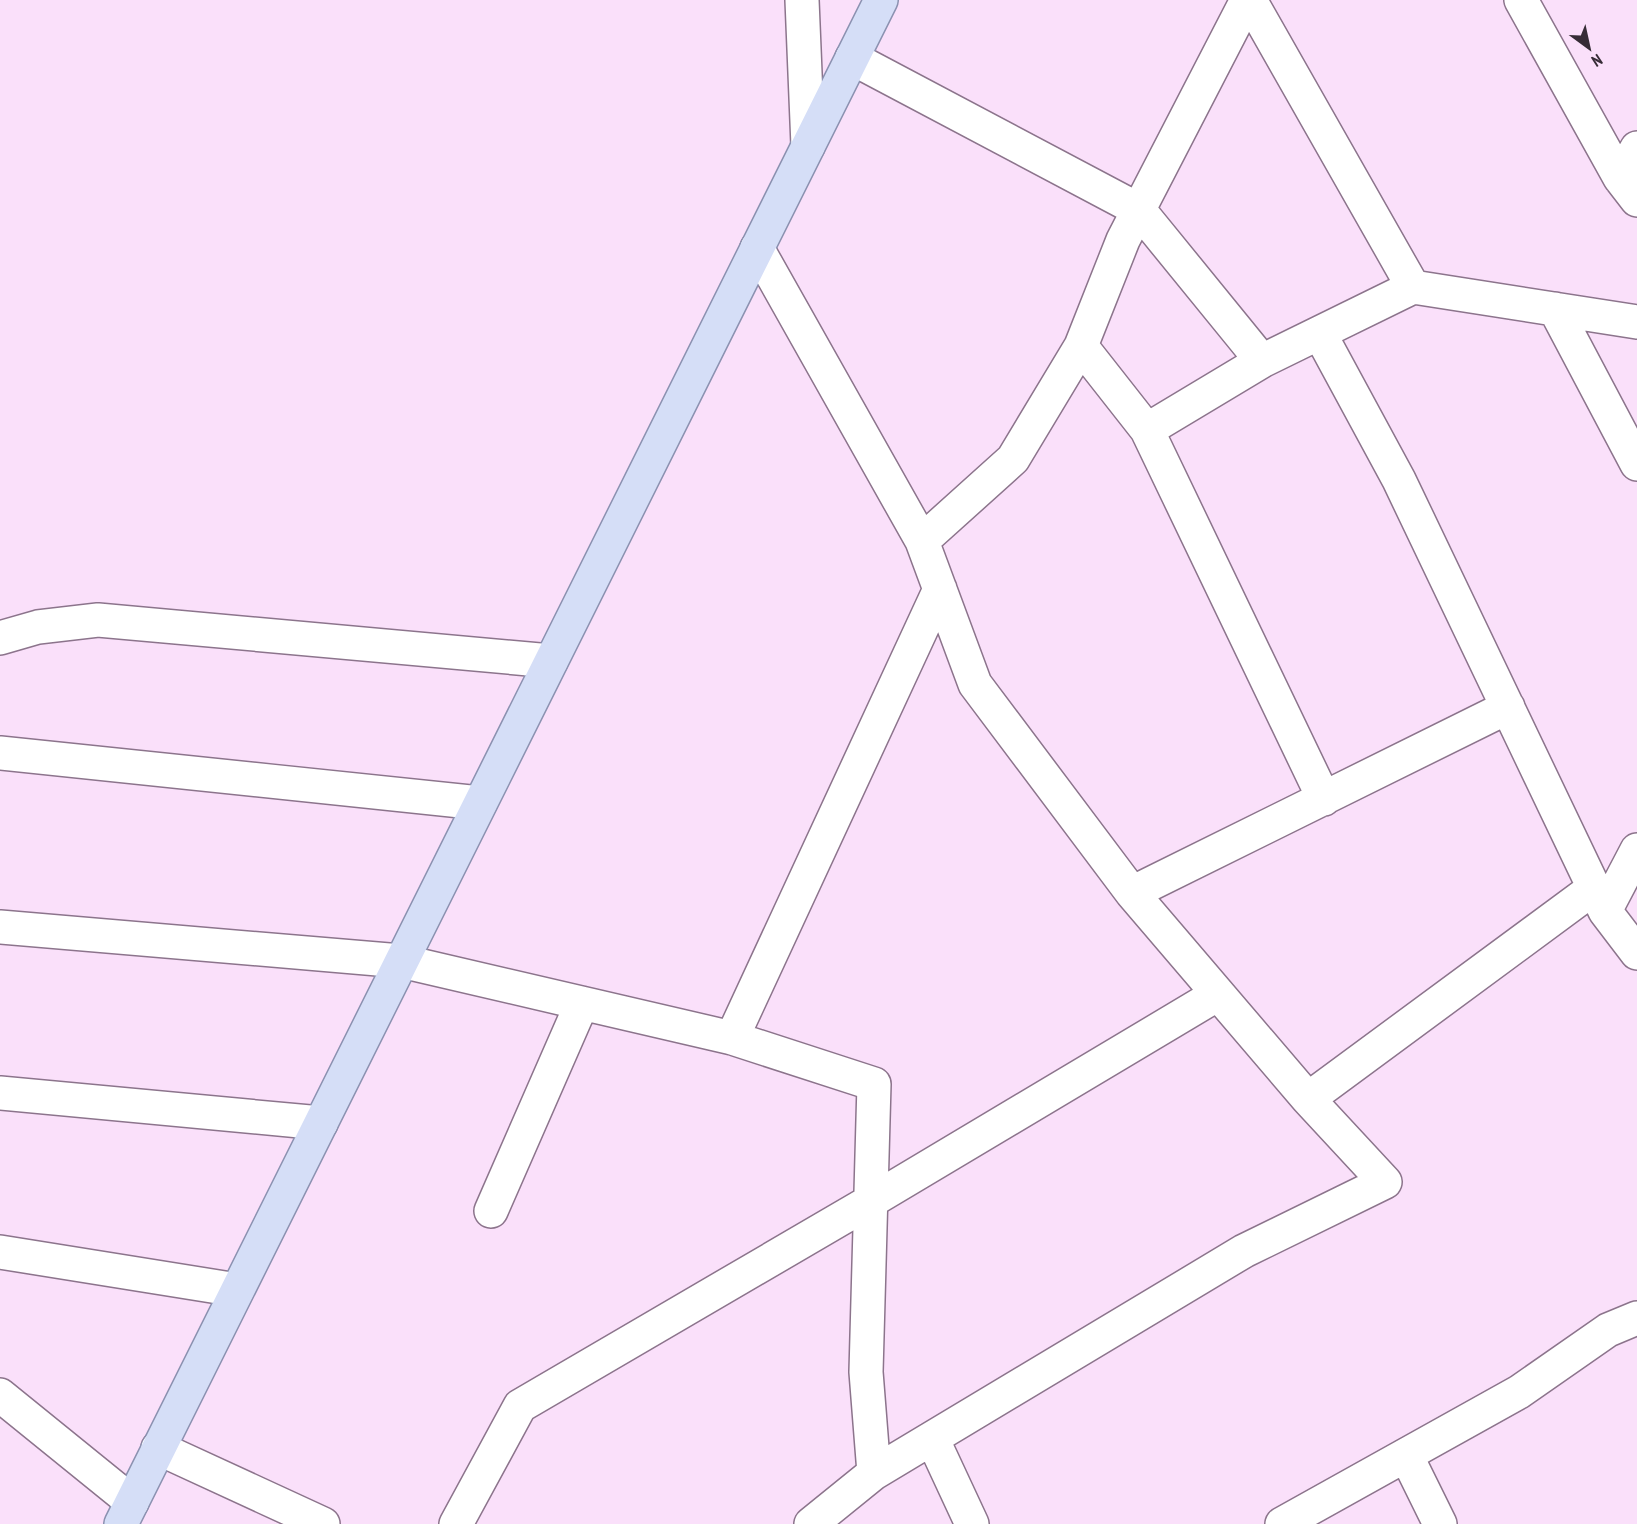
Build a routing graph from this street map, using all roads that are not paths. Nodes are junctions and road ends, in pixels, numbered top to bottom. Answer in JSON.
{"nodes":[{"id":1,"x":802,"y":0,"type":"edge"},
{"id":2,"x":881,"y":0,"type":"edge"},
{"id":3,"x":1249,"y":0,"type":"edge"},
{"id":4,"x":1521,"y":0,"type":"edge"},
{"id":5,"x":852,"y":58,"type":"junction"},
{"id":6,"x":808,"y":146,"type":"junction"},
{"id":7,"x":1637,"y":148,"type":"edge"},
{"id":8,"x":1628,"y":189,"type":"edge"},
{"id":9,"x":1139,"y":210,"type":"junction"},
{"id":10,"x":758,"y":248,"type":"junction"},
{"id":11,"x":1413,"y":287,"type":"junction"},
{"id":12,"x":1555,"y":309,"type":"junction"},
{"id":13,"x":1637,"y":322,"type":"edge"},
{"id":14,"x":1320,"y":334,"type":"junction"},
{"id":15,"x":1081,"y":346,"type":"junction"},
{"id":16,"x":1262,"y":362,"type":"junction"},
{"id":17,"x":1147,"y":430,"type":"junction"},
{"id":18,"x":1637,"y":464,"type":"edge"},
{"id":19,"x":922,"y":541,"type":"junction"},
{"id":20,"x":940,"y":589,"type":"junction"},
{"id":21,"x":0,"y":638,"type":"edge"},
{"id":22,"x":551,"y":661,"type":"junction"},
{"id":23,"x":1508,"y":707,"type":"junction"},
{"id":24,"x":0,"y":753,"type":"edge"},
{"id":25,"x":1324,"y":799,"type":"junction"},
{"id":26,"x":480,"y":803,"type":"junction"},
{"id":27,"x":1637,"y":850,"type":"edge"},
{"id":28,"x":1132,"y":893,"type":"junction"},
{"id":29,"x":1600,"y":900,"type":"junction"},
{"id":30,"x":0,"y":927,"type":"edge"},
{"id":31,"x":1637,"y":953,"type":"edge"},
{"id":32,"x":401,"y":961,"type":"junction"},
{"id":33,"x":1218,"y":994,"type":"junction"},
{"id":34,"x":582,"y":1003,"type":"junction"},
{"id":35,"x":732,"y":1038,"type":"junction"},
{"id":36,"x":0,"y":1093,"type":"edge"},
{"id":37,"x":1308,"y":1099,"type":"junction"},
{"id":38,"x":321,"y":1122,"type":"junction"},
{"id":39,"x":871,"y":1201,"type":"junction"},
{"id":40,"x":491,"y":1211,"type":"dead end"},
{"id":41,"x":0,"y":1252,"type":"edge"},
{"id":42,"x":237,"y":1290,"type":"junction"},
{"id":43,"x":1637,"y":1318,"type":"edge"},
{"id":44,"x":0,"y":1395,"type":"edge"},
{"id":45,"x":932,"y":1438,"type":"junction"},
{"id":46,"x":158,"y":1448,"type":"junction"},
{"id":47,"x":1406,"y":1455,"type":"junction"},
{"id":48,"x":874,"y":1473,"type":"junction"},
{"id":49,"x":126,"y":1513,"type":"edge"},
{"id":50,"x":323,"y":1524,"type":"edge"},
{"id":51,"x":456,"y":1524,"type":"edge"},
{"id":52,"x":811,"y":1524,"type":"edge"},
{"id":53,"x":972,"y":1524,"type":"edge"},
{"id":54,"x":1282,"y":1524,"type":"edge"},
{"id":55,"x":1440,"y":1524,"type":"edge"}],
"edges":[{"from":1,"to":6,"type":"street"},
{"from":2,"to":5,"type":"main road"},
{"from":3,"to":9,"type":"street"},
{"from":3,"to":11,"type":"street"},
{"from":4,"to":8,"type":"street"},
{"from":5,"to":6,"type":"main road"},
{"from":5,"to":9,"type":"street"},
{"from":6,"to":10,"type":"main road"},
{"from":7,"to":8,"type":"street"},
{"from":9,"to":15,"type":"street"},
{"from":9,"to":16,"type":"street"},
{"from":10,"to":19,"type":"street"},
{"from":10,"to":22,"type":"main road"},
{"from":11,"to":12,"type":"street"},
{"from":11,"to":14,"type":"street"},
{"from":12,"to":13,"type":"street"},
{"from":12,"to":18,"type":"street"},
{"from":14,"to":16,"type":"street"},
{"from":14,"to":23,"type":"street"},
{"from":15,"to":17,"type":"street"},
{"from":15,"to":19,"type":"street"},
{"from":16,"to":17,"type":"street"},
{"from":17,"to":25,"type":"street"},
{"from":19,"to":20,"type":"street"},
{"from":20,"to":28,"type":"street"},
{"from":20,"to":35,"type":"street"},
{"from":21,"to":22,"type":"street"},
{"from":22,"to":26,"type":"main road"},
{"from":23,"to":25,"type":"street"},
{"from":23,"to":29,"type":"street"},
{"from":24,"to":26,"type":"street"},
{"from":25,"to":28,"type":"street"},
{"from":26,"to":32,"type":"main road"},
{"from":27,"to":29,"type":"street"},
{"from":28,"to":33,"type":"street"},
{"from":29,"to":31,"type":"street"},
{"from":29,"to":37,"type":"street"},
{"from":30,"to":32,"type":"street"},
{"from":32,"to":34,"type":"street"},
{"from":32,"to":38,"type":"main road"},
{"from":33,"to":37,"type":"street"},
{"from":33,"to":39,"type":"street"},
{"from":34,"to":35,"type":"street"},
{"from":34,"to":40,"type":"street"},
{"from":35,"to":39,"type":"street"},
{"from":36,"to":38,"type":"street"},
{"from":37,"to":45,"type":"street"},
{"from":38,"to":42,"type":"main road"},
{"from":39,"to":48,"type":"street"},
{"from":39,"to":51,"type":"street"},
{"from":41,"to":42,"type":"street"},
{"from":42,"to":46,"type":"main road"},
{"from":43,"to":47,"type":"street"},
{"from":44,"to":49,"type":"street"},
{"from":45,"to":48,"type":"street"},
{"from":45,"to":53,"type":"street"},
{"from":46,"to":49,"type":"main road"},
{"from":46,"to":50,"type":"street"},
{"from":47,"to":54,"type":"street"},
{"from":47,"to":55,"type":"street"},
{"from":48,"to":52,"type":"street"}]}
